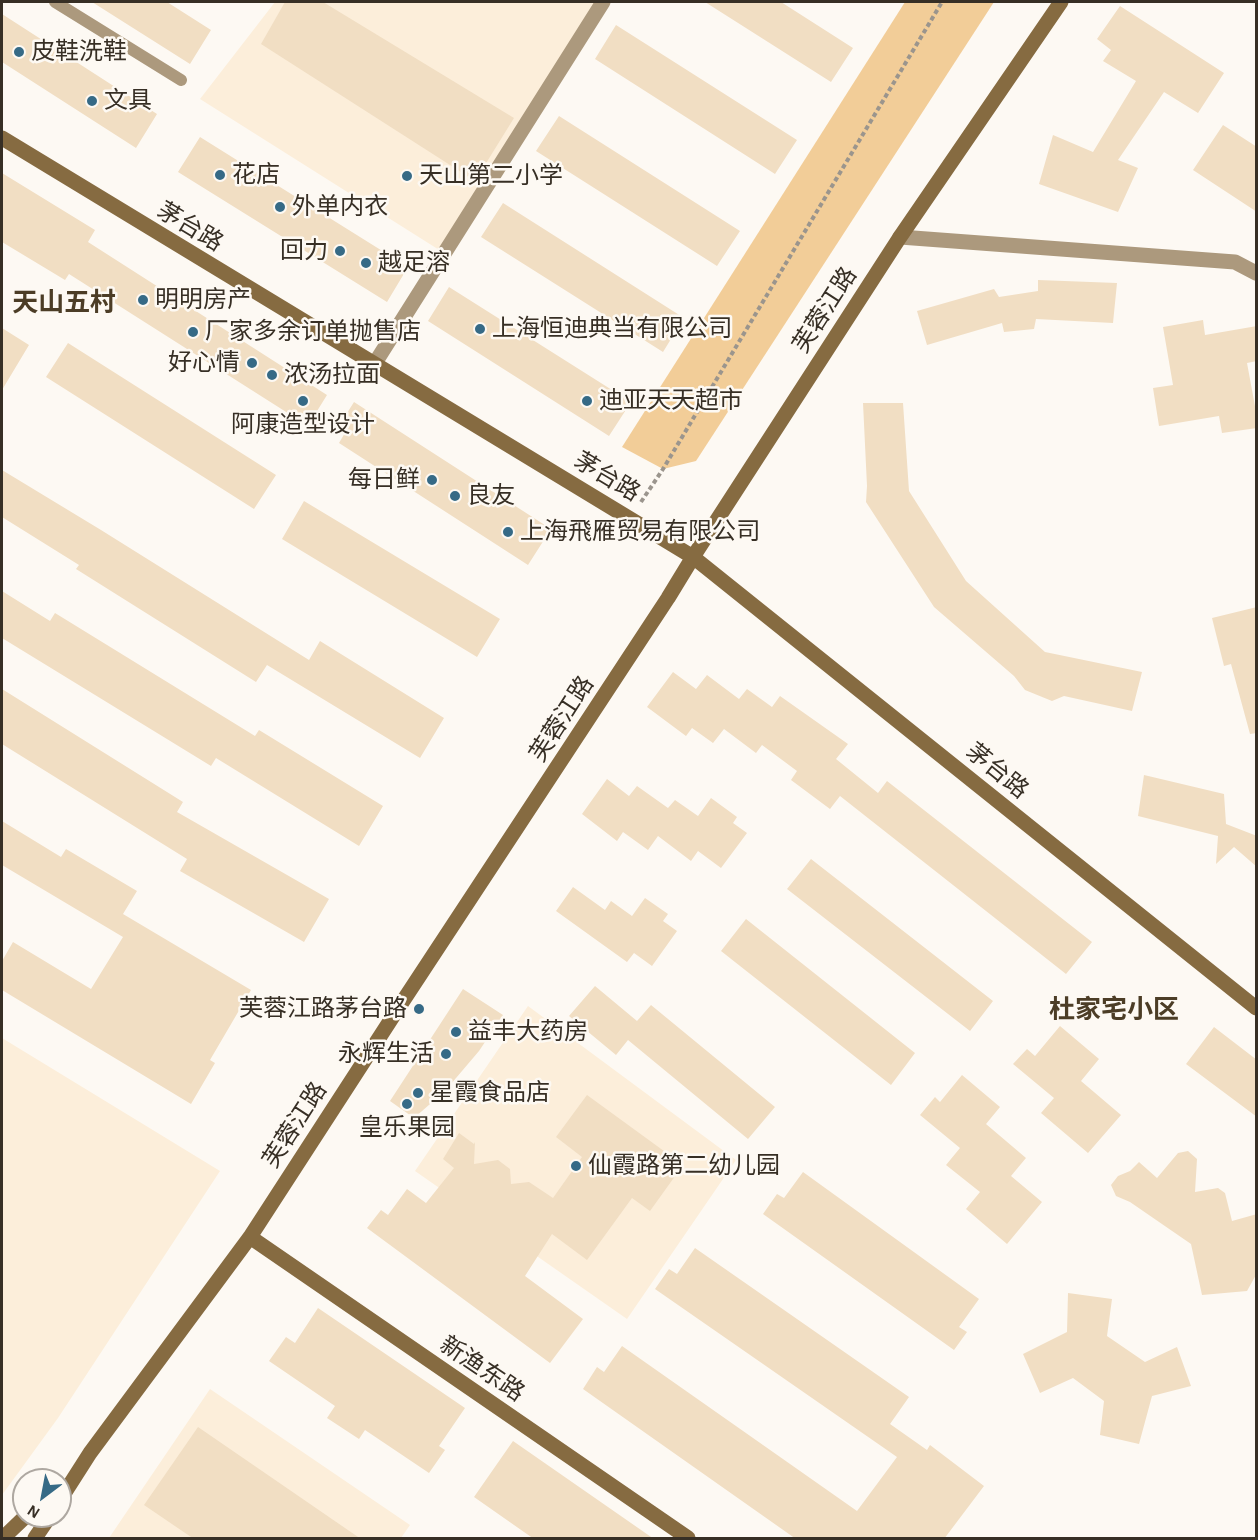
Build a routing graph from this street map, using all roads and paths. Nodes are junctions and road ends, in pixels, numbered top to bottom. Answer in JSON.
{"nodes":[{"id":1,"x":55,"y":2,"type":"edge"},
{"id":2,"x":603,"y":2,"type":"edge"},
{"id":3,"x":942,"y":2,"type":"edge"},
{"id":4,"x":1061,"y":2,"type":"edge"},
{"id":5,"x":181,"y":80,"type":"dead end"},
{"id":6,"x":2,"y":138,"type":"edge"},
{"id":7,"x":900,"y":237,"type":"junction"},
{"id":8,"x":1257,"y":273,"type":"edge"},
{"id":9,"x":375,"y":363,"type":"junction"},
{"id":10,"x":630,"y":517,"type":"junction"},
{"id":11,"x":693,"y":557,"type":"junction"},
{"id":12,"x":1257,"y":1008,"type":"edge"},
{"id":13,"x":250,"y":1237,"type":"junction"},
{"id":14,"x":90,"y":1454,"type":"junction"},
{"id":15,"x":72,"y":1471,"type":"edge"},
{"id":16,"x":72,"y":1482,"type":"edge"},
{"id":17,"x":14,"y":1528,"type":"edge"},
{"id":18,"x":3,"y":1539,"type":"edge"},
{"id":19,"x":688,"y":1539,"type":"edge"}],
"edges":[{"from":1,"to":5,"type":"lane"},
{"from":2,"to":9,"type":"street"},
{"from":3,"to":10,"type":"path"},
{"from":4,"to":7,"type":"street","name":"芙蓉江路"},
{"from":6,"to":9,"type":"street","name":"茅台路"},
{"from":7,"to":8,"type":"street"},
{"from":7,"to":11,"type":"street","name":"芙蓉江路"},
{"from":9,"to":10,"type":"street","name":"茅台路"},
{"from":10,"to":11,"type":"street","name":"茅台路"},
{"from":11,"to":12,"type":"street","name":"茅台路"},
{"from":11,"to":13,"type":"street","name":"芙蓉江路"},
{"from":13,"to":14,"type":"street","name":"芙蓉江路"},
{"from":13,"to":19,"type":"street","name":"新渔东路"},
{"from":14,"to":15,"type":"street","name":"芙蓉江路"},
{"from":14,"to":16,"type":"street","name":"芙蓉江路"},
{"from":17,"to":18,"type":"street"}]}
